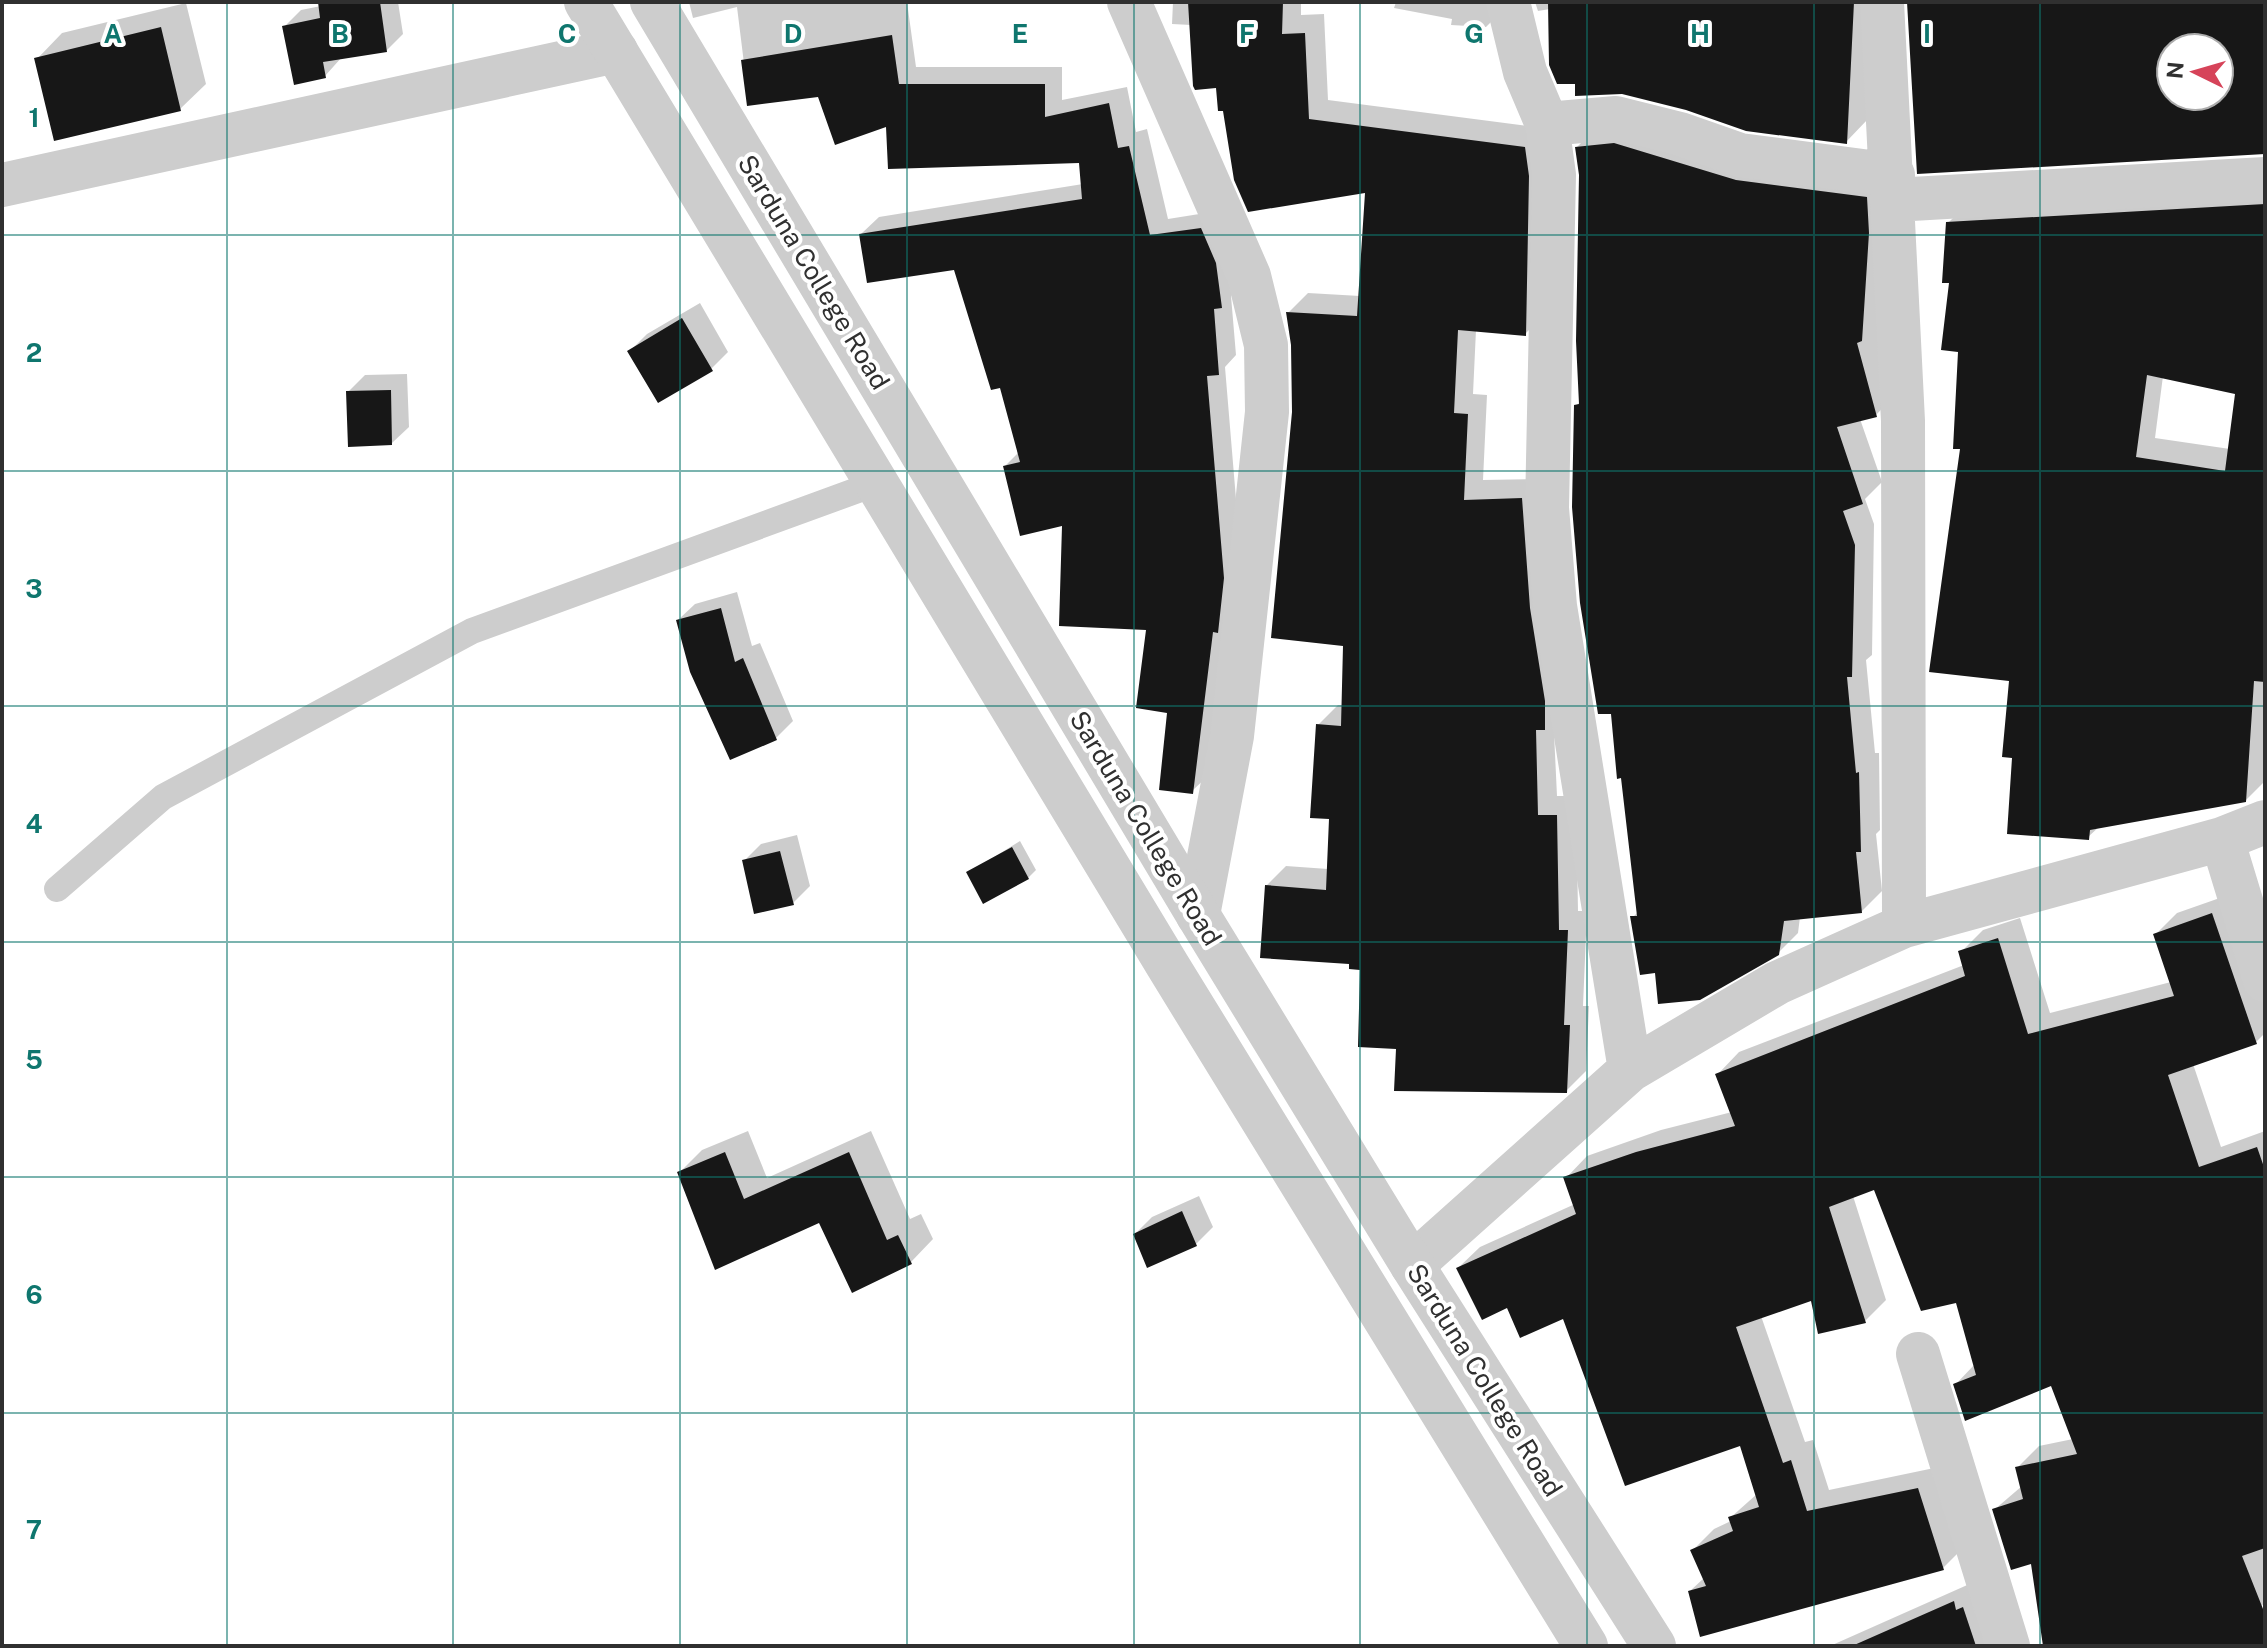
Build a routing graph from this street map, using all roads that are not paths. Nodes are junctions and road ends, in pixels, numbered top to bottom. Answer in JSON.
{"nodes":[{"id":1,"x":586,"y":2,"type":"edge"},
{"id":2,"x":652,"y":2,"type":"edge"},
{"id":3,"x":1129,"y":2,"type":"edge"},
{"id":4,"x":1508,"y":2,"type":"edge"},
{"id":5,"x":1882,"y":2,"type":"edge"},
{"id":6,"x":616,"y":51,"type":"junction"},
{"id":7,"x":1547,"y":124,"type":"junction"},
{"id":8,"x":2265,"y":179,"type":"edge"},
{"id":9,"x":2,"y":185,"type":"edge"},
{"id":10,"x":1894,"y":187,"type":"junction"},
{"id":11,"x":877,"y":483,"type":"junction"},
{"id":12,"x":2265,"y":822,"type":"edge"},
{"id":13,"x":2222,"y":839,"type":"junction"},
{"id":14,"x":57,"y":889,"type":"dead end"},
{"id":15,"x":1198,"y":915,"type":"junction"},
{"id":16,"x":1904,"y":926,"type":"junction"},
{"id":17,"x":2265,"y":980,"type":"edge"},
{"id":18,"x":1630,"y":1070,"type":"junction"},
{"id":19,"x":1412,"y":1265,"type":"junction"},
{"id":20,"x":1918,"y":1354,"type":"dead end"},
{"id":21,"x":1586,"y":1646,"type":"edge"},
{"id":22,"x":1654,"y":1646,"type":"edge"},
{"id":23,"x":2008,"y":1646,"type":"edge"}],
"edges":[{"from":1,"to":6,"type":"street","name":"Sarduna College Road"},
{"from":2,"to":15,"type":"street","name":"Sarduna College Road"},
{"from":3,"to":15,"type":"street"},
{"from":4,"to":7,"type":"street"},
{"from":5,"to":10,"type":"street"},
{"from":6,"to":9,"type":"street"},
{"from":6,"to":11,"type":"street","name":"Sarduna College Road"},
{"from":7,"to":10,"type":"street"},
{"from":7,"to":18,"type":"street"},
{"from":8,"to":10,"type":"street"},
{"from":10,"to":16,"type":"street"},
{"from":11,"to":14,"type":"lane"},
{"from":11,"to":21,"type":"street","name":"Sarduna College Road"},
{"from":12,"to":13,"type":"street"},
{"from":13,"to":16,"type":"street"},
{"from":13,"to":17,"type":"street"},
{"from":15,"to":19,"type":"street","name":"Sarduna College Road"},
{"from":16,"to":18,"type":"street"},
{"from":18,"to":19,"type":"street"},
{"from":19,"to":22,"type":"street","name":"Sarduna College Road"},
{"from":20,"to":23,"type":"street"}]}
